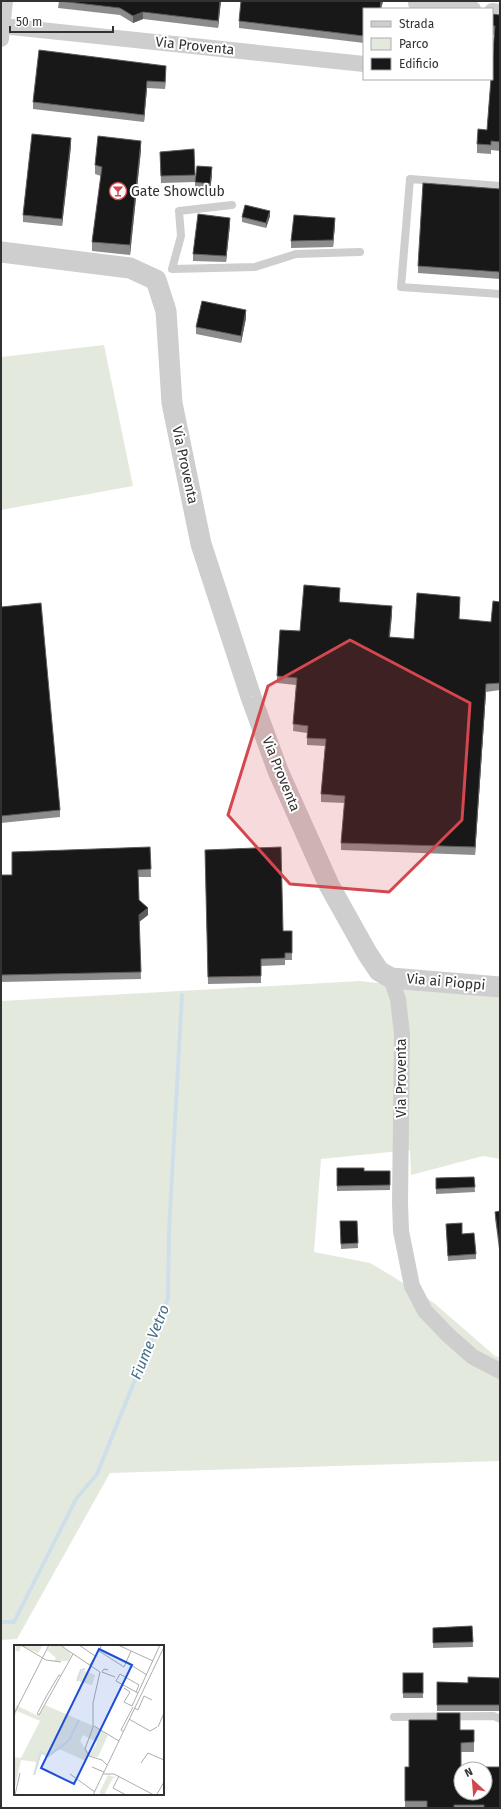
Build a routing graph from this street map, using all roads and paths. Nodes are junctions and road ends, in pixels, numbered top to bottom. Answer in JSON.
{"nodes":[{"id":1,"x":5,"y":1,"type":"edge"},
{"id":2,"x":415,"y":4,"type":"edge"},
{"id":3,"x":461,"y":8,"type":"edge"},
{"id":4,"x":2,"y":32,"type":"edge"},
{"id":5,"x":363,"y":64,"type":"edge"},
{"id":6,"x":500,"y":186,"type":"edge"},
{"id":7,"x":232,"y":205,"type":"dead end"},
{"id":8,"x":1,"y":252,"type":"edge"},
{"id":9,"x":360,"y":252,"type":"dead end"},
{"id":10,"x":164,"y":274,"type":"junction"},
{"id":11,"x":500,"y":294,"type":"edge"},
{"id":12,"x":391,"y":978,"type":"junction"},
{"id":13,"x":500,"y":987,"type":"edge"},
{"id":14,"x":500,"y":1371,"type":"edge"},
{"id":15,"x":394,"y":1717,"type":"dead end"},
{"id":16,"x":500,"y":1719,"type":"edge"}],
"edges":[{"from":1,"to":4,"type":"street","name":"Via Proventa"},
{"from":2,"to":3,"type":"street"},
{"from":4,"to":5,"type":"street","name":"Via Proventa"},
{"from":6,"to":11,"type":"lane"},
{"from":7,"to":10,"type":"lane"},
{"from":8,"to":10,"type":"street"},
{"from":9,"to":10,"type":"lane"},
{"from":10,"to":12,"type":"street","name":"Via Proventa"},
{"from":12,"to":13,"type":"street","name":"Via ai Pioppi"},
{"from":12,"to":14,"type":"street","name":"Via Proventa"},
{"from":15,"to":16,"type":"lane"}]}
